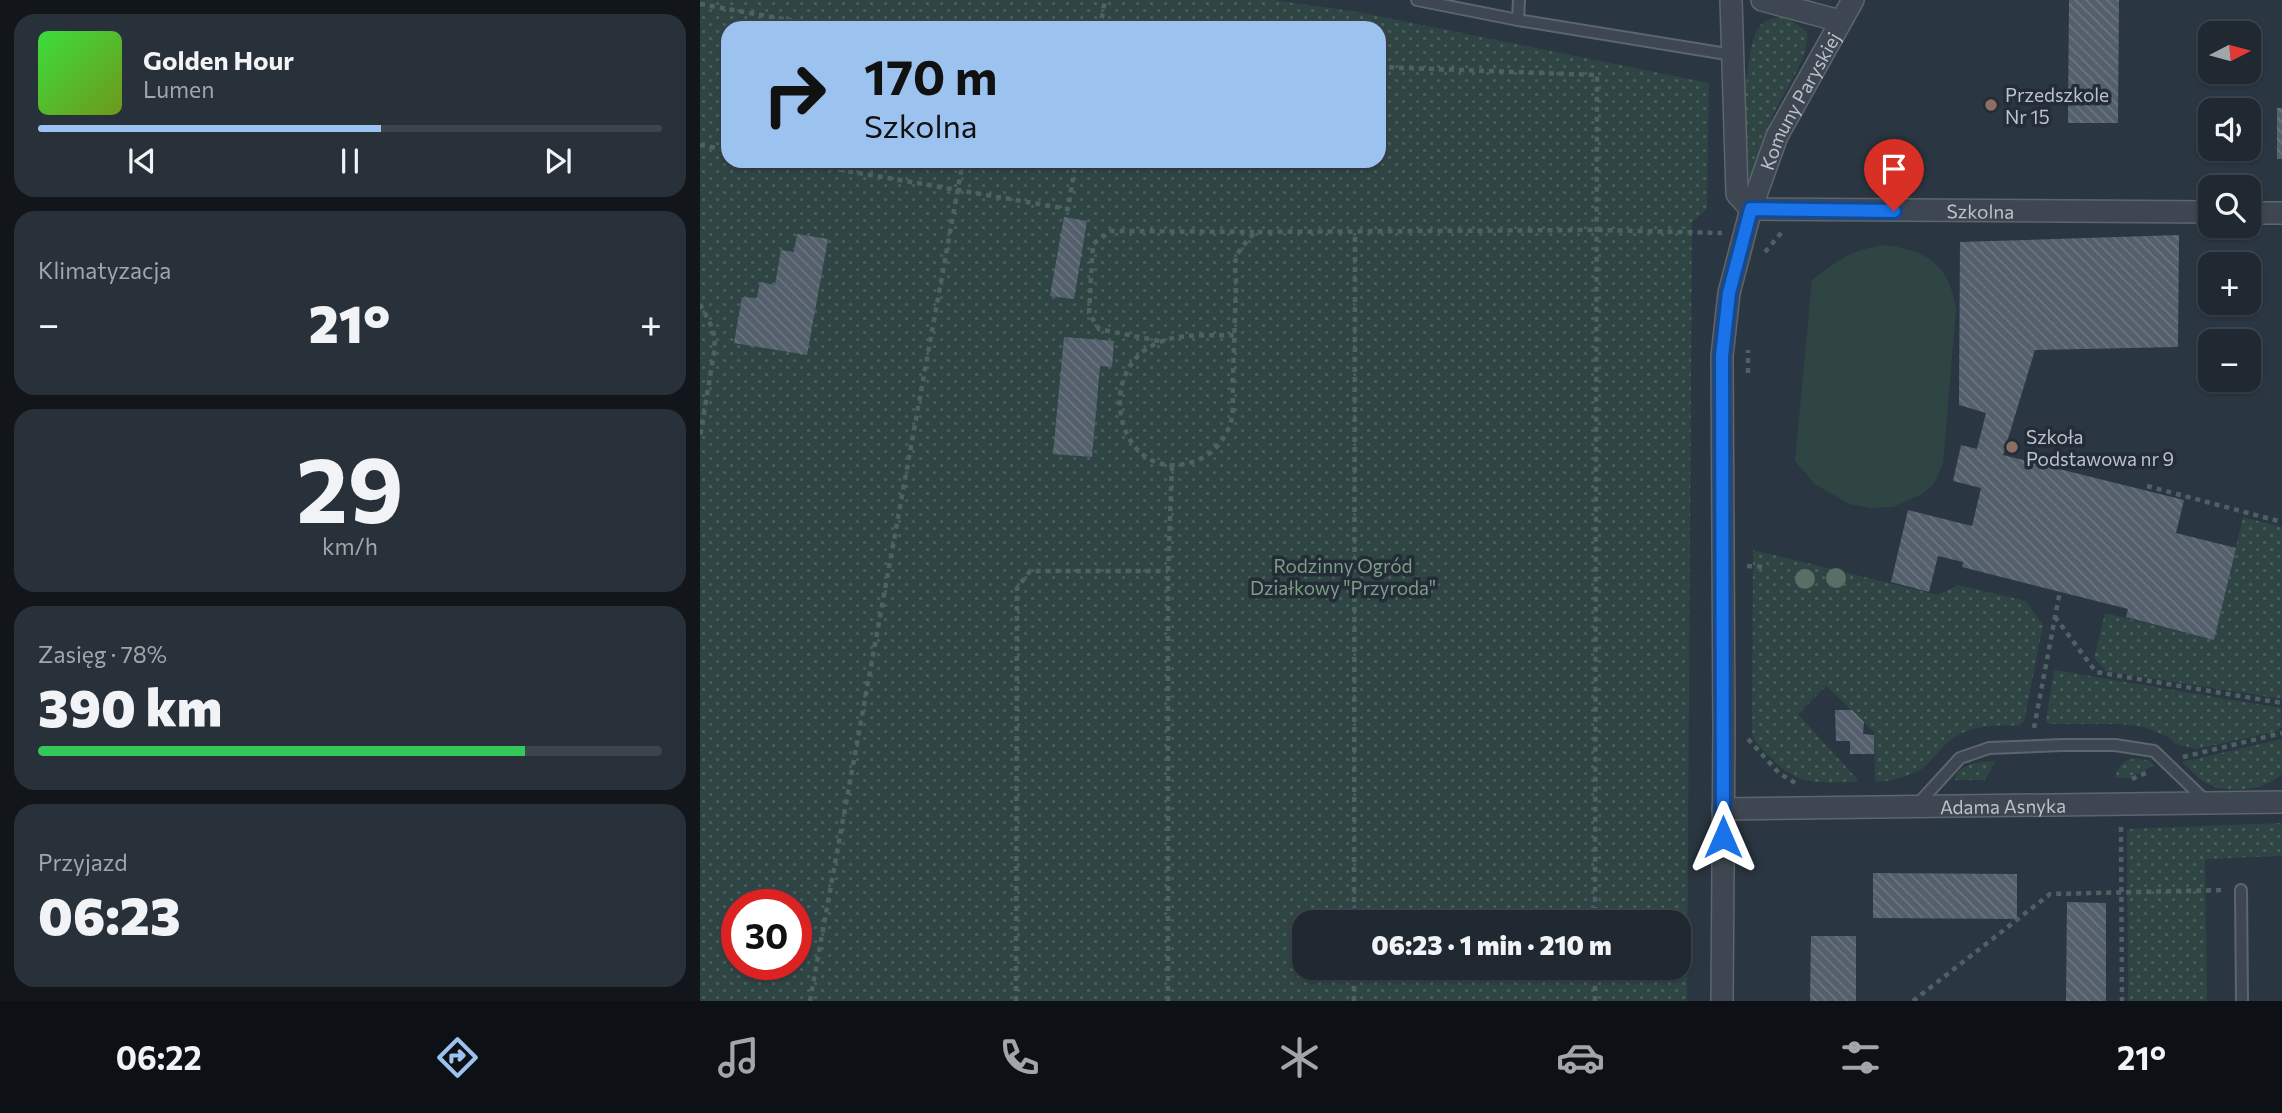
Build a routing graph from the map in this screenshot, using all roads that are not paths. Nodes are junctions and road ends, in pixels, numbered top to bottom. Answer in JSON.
{"nodes":[{"id":1,"x":1417,"y":0,"type":"edge"},
{"id":2,"x":1519,"y":0,"type":"edge"},
{"id":3,"x":1731,"y":0,"type":"edge"},
{"id":4,"x":1762,"y":0,"type":"edge"},
{"id":5,"x":1853,"y":0,"type":"edge"},
{"id":6,"x":1518,"y":20,"type":"junction"},
{"id":7,"x":1840,"y":21,"type":"junction"},
{"id":8,"x":1733,"y":55,"type":"junction"},
{"id":9,"x":1751,"y":209,"type":"junction"},
{"id":10,"x":2198,"y":212,"type":"edge"},
{"id":11,"x":2261,"y":213,"type":"edge"},
{"id":12,"x":2282,"y":213,"type":"edge"},
{"id":13,"x":2282,"y":802,"type":"edge"},
{"id":14,"x":2209,"y":804,"type":"junction"},
{"id":15,"x":1916,"y":806,"type":"junction"},
{"id":16,"x":1723,"y":810,"type":"junction"},
{"id":17,"x":2241,"y":890,"type":"road end"},
{"id":18,"x":1721,"y":1001,"type":"edge"},
{"id":19,"x":2242,"y":1001,"type":"edge"}],
"edges":[{"from":1,"to":6,"type":"lane"},
{"from":2,"to":6,"type":"lane"},
{"from":3,"to":8,"type":"street"},
{"from":4,"to":7,"type":"street"},
{"from":5,"to":7,"type":"street","name":"Komuny Paryskiej"},
{"from":6,"to":8,"type":"lane"},
{"from":7,"to":9,"type":"street","name":"Komuny Paryskiej"},
{"from":8,"to":9,"type":"street"},
{"from":9,"to":10,"type":"street","name":"Szkolna"},
{"from":9,"to":16,"type":"street","name":"Komuny Paryskiej"},
{"from":11,"to":12,"type":"street"},
{"from":13,"to":14,"type":"street","name":"Adama Asnyka"},
{"from":14,"to":15,"type":"street","name":"Adama Asnyka"},
{"from":14,"to":15,"type":"lane"},
{"from":15,"to":16,"type":"street","name":"Adama Asnyka"},
{"from":16,"to":18,"type":"street","name":"Komuny Paryskiej"},
{"from":17,"to":19,"type":"lane"}]}
